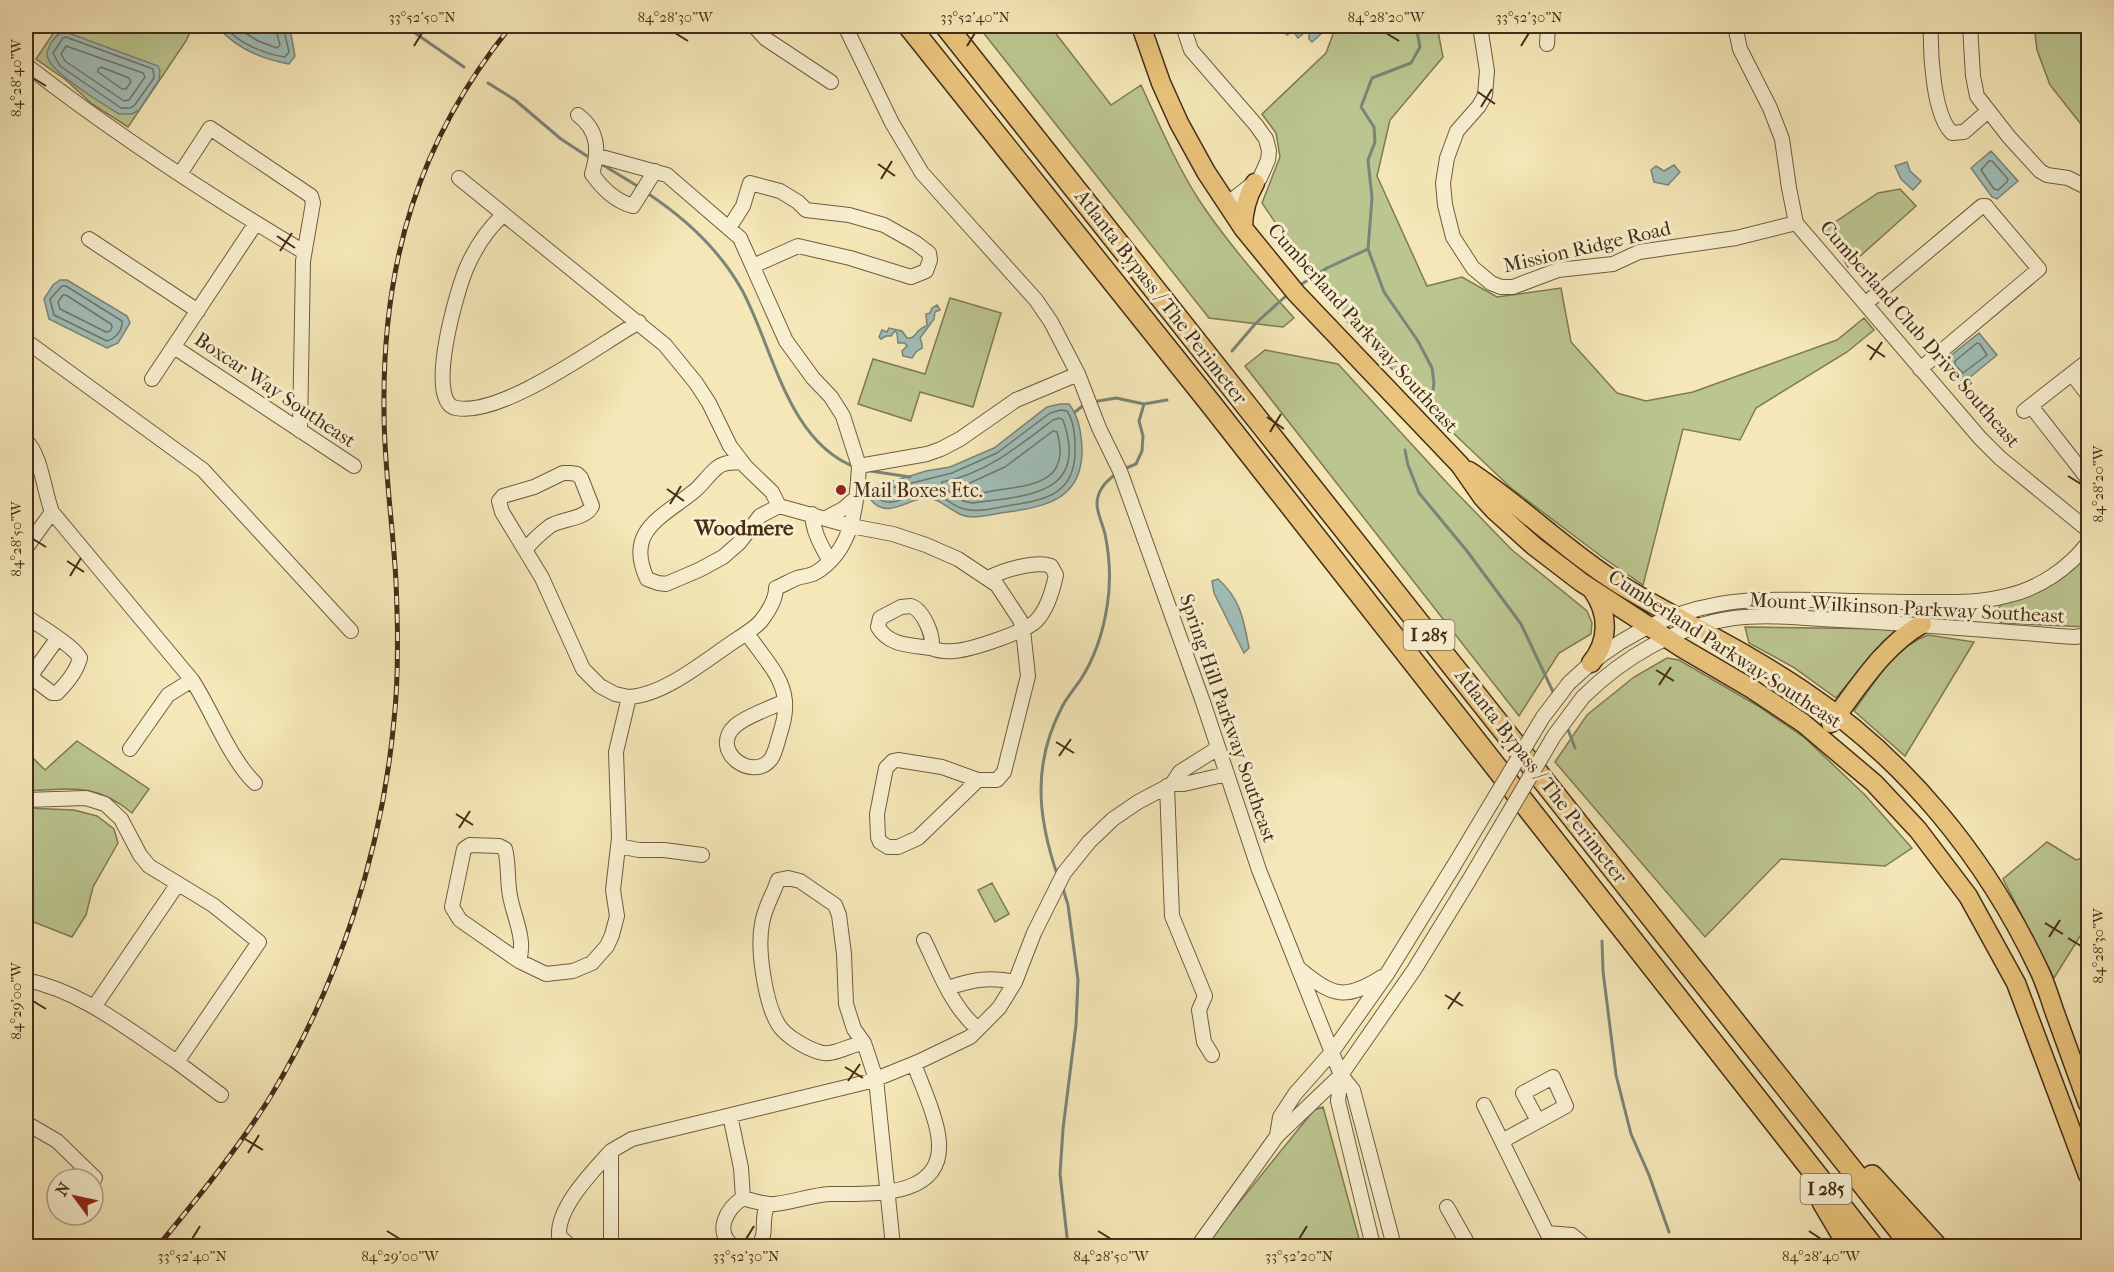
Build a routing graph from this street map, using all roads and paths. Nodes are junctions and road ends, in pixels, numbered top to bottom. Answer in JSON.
{"nodes":[{"id":1,"x":754,"y":26,"type":"edge"},
{"id":2,"x":845,"y":26,"type":"edge"},
{"id":3,"x":909,"y":26,"type":"edge"},
{"id":4,"x":946,"y":26,"type":"edge"},
{"id":5,"x":1141,"y":26,"type":"edge"},
{"id":6,"x":1183,"y":26,"type":"edge"},
{"id":7,"x":1480,"y":26,"type":"edge"},
{"id":8,"x":1548,"y":26,"type":"edge"},
{"id":9,"x":1735,"y":26,"type":"edge"},
{"id":10,"x":1930,"y":26,"type":"edge"},
{"id":11,"x":1970,"y":26,"type":"edge"},
{"id":12,"x":1547,"y":44,"type":"dead end"},
{"id":13,"x":26,"y":65,"type":"edge"},
{"id":14,"x":831,"y":82,"type":"dead end"},
{"id":15,"x":1988,"y":111,"type":"junction"},
{"id":16,"x":578,"y":115,"type":"dead end"},
{"id":17,"x":598,"y":156,"type":"junction"},
{"id":18,"x":655,"y":171,"type":"junction"},
{"id":19,"x":180,"y":174,"type":"junction"},
{"id":20,"x":459,"y":178,"type":"dead end"},
{"id":21,"x":1255,"y":183,"type":"junction"},
{"id":22,"x":2088,"y":188,"type":"edge"},
{"id":23,"x":1227,"y":204,"type":"junction"},
{"id":24,"x":503,"y":215,"type":"junction"},
{"id":25,"x":256,"y":223,"type":"junction"},
{"id":26,"x":1796,"y":223,"type":"junction"},
{"id":27,"x":729,"y":228,"type":"junction"},
{"id":28,"x":1243,"y":228,"type":"junction"},
{"id":29,"x":89,"y":239,"type":"dead end"},
{"id":30,"x":304,"y":252,"type":"junction"},
{"id":31,"x":753,"y":266,"type":"junction"},
{"id":32,"x":1865,"y":303,"type":"junction"},
{"id":33,"x":198,"y":311,"type":"junction"},
{"id":34,"x":639,"y":322,"type":"junction"},
{"id":35,"x":26,"y":341,"type":"edge"},
{"id":36,"x":174,"y":347,"type":"junction"},
{"id":37,"x":2088,"y":360,"type":"edge"},
{"id":38,"x":1920,"y":369,"type":"junction"},
{"id":39,"x":1078,"y":374,"type":"junction"},
{"id":40,"x":2072,"y":374,"type":"junction"},
{"id":41,"x":152,"y":379,"type":"dead end"},
{"id":42,"x":2088,"y":395,"type":"edge"},
{"id":43,"x":300,"y":431,"type":"junction"},
{"id":44,"x":26,"y":441,"type":"edge"},
{"id":45,"x":742,"y":462,"type":"junction"},
{"id":46,"x":1460,"y":465,"type":"junction"},
{"id":47,"x":354,"y":466,"type":"dead end"},
{"id":48,"x":859,"y":466,"type":"junction"},
{"id":49,"x":2088,"y":479,"type":"edge"},
{"id":50,"x":857,"y":497,"type":"junction"},
{"id":51,"x":779,"y":506,"type":"junction"},
{"id":52,"x":52,"y":512,"type":"junction"},
{"id":53,"x":819,"y":516,"type":"junction"},
{"id":54,"x":851,"y":526,"type":"junction"},
{"id":55,"x":2088,"y":530,"type":"edge"},
{"id":56,"x":2088,"y":543,"type":"edge"},
{"id":57,"x":26,"y":548,"type":"edge"},
{"id":58,"x":525,"y":550,"type":"junction"},
{"id":59,"x":829,"y":560,"type":"junction"},
{"id":60,"x":988,"y":578,"type":"junction"},
{"id":61,"x":1592,"y":590,"type":"junction"},
{"id":62,"x":26,"y":616,"type":"edge"},
{"id":63,"x":1672,"y":616,"type":"junction"},
{"id":64,"x":1922,"y":624,"type":"junction"},
{"id":65,"x":1647,"y":626,"type":"junction"},
{"id":66,"x":1693,"y":628,"type":"junction"},
{"id":67,"x":1023,"y":630,"type":"junction"},
{"id":68,"x":351,"y":631,"type":"dead end"},
{"id":69,"x":747,"y":633,"type":"junction"},
{"id":70,"x":2088,"y":636,"type":"edge"},
{"id":71,"x":57,"y":639,"type":"dead end"},
{"id":72,"x":1668,"y":639,"type":"junction"},
{"id":73,"x":932,"y":648,"type":"dead end"},
{"id":74,"x":1591,"y":663,"type":"junction"},
{"id":75,"x":192,"y":680,"type":"junction"},
{"id":76,"x":628,"y":697,"type":"junction"},
{"id":77,"x":785,"y":700,"type":"junction"},
{"id":78,"x":1837,"y":715,"type":"junction"},
{"id":79,"x":1820,"y":736,"type":"junction"},
{"id":80,"x":1218,"y":748,"type":"junction"},
{"id":81,"x":130,"y":749,"type":"dead end"},
{"id":82,"x":1227,"y":774,"type":"junction"},
{"id":83,"x":978,"y":780,"type":"junction"},
{"id":84,"x":255,"y":783,"type":"dead end"},
{"id":85,"x":1170,"y":785,"type":"junction"},
{"id":86,"x":26,"y":800,"type":"edge"},
{"id":87,"x":618,"y":846,"type":"junction"},
{"id":88,"x":702,"y":855,"type":"dead end"},
{"id":89,"x":177,"y":885,"type":"junction"},
{"id":90,"x":924,"y":940,"type":"dead end"},
{"id":91,"x":519,"y":961,"type":"junction"},
{"id":92,"x":1299,"y":968,"type":"junction"},
{"id":93,"x":1387,"y":974,"type":"junction"},
{"id":94,"x":26,"y":980,"type":"edge"},
{"id":95,"x":1014,"y":982,"type":"junction"},
{"id":96,"x":948,"y":988,"type":"junction"},
{"id":97,"x":94,"y":1007,"type":"junction"},
{"id":98,"x":978,"y":1029,"type":"junction"},
{"id":99,"x":864,"y":1043,"type":"junction"},
{"id":100,"x":1332,"y":1052,"type":"junction"},
{"id":101,"x":1212,"y":1055,"type":"dead end"},
{"id":102,"x":1764,"y":1058,"type":"junction"},
{"id":103,"x":177,"y":1062,"type":"junction"},
{"id":104,"x":914,"y":1064,"type":"junction"},
{"id":105,"x":1341,"y":1075,"type":"junction"},
{"id":106,"x":876,"y":1079,"type":"junction"},
{"id":107,"x":221,"y":1095,"type":"dead end"},
{"id":108,"x":2088,"y":1104,"type":"edge"},
{"id":109,"x":1484,"y":1105,"type":"dead end"},
{"id":110,"x":730,"y":1115,"type":"junction"},
{"id":111,"x":1538,"y":1121,"type":"dead end"},
{"id":112,"x":26,"y":1123,"type":"edge"},
{"id":113,"x":1781,"y":1131,"type":"junction"},
{"id":114,"x":1277,"y":1136,"type":"junction"},
{"id":115,"x":1502,"y":1142,"type":"junction"},
{"id":116,"x":611,"y":1151,"type":"junction"},
{"id":117,"x":83,"y":1167,"type":"edge"},
{"id":118,"x":2088,"y":1175,"type":"edge"},
{"id":119,"x":888,"y":1191,"type":"junction"},
{"id":120,"x":743,"y":1198,"type":"junction"},
{"id":121,"x":769,"y":1204,"type":"junction"},
{"id":122,"x":1447,"y":1207,"type":"dead end"},
{"id":123,"x":570,"y":1246,"type":"edge"},
{"id":124,"x":611,"y":1246,"type":"edge"},
{"id":125,"x":733,"y":1246,"type":"edge"},
{"id":126,"x":758,"y":1246,"type":"edge"},
{"id":127,"x":893,"y":1246,"type":"edge"},
{"id":128,"x":1198,"y":1246,"type":"edge"},
{"id":129,"x":1373,"y":1246,"type":"edge"},
{"id":130,"x":1394,"y":1246,"type":"edge"},
{"id":131,"x":1469,"y":1246,"type":"edge"},
{"id":132,"x":1585,"y":1246,"type":"edge"},
{"id":133,"x":1849,"y":1246,"type":"edge"},
{"id":134,"x":1872,"y":1246,"type":"edge"},
{"id":135,"x":1912,"y":1246,"type":"edge"},
{"id":136,"x":1936,"y":1246,"type":"edge"}],
"edges":[{"from":1,"to":14,"type":"street"},
{"from":2,"to":39,"type":"street","name":"Spring Hill Parkway Southeast"},
{"from":3,"to":113,"type":"highway","name":"Atlanta Bypass / The Perimeter","number":"I 285"},
{"from":4,"to":102,"type":"highway","name":"Atlanta Bypass / The Perimeter","number":"I 285"},
{"from":5,"to":23,"type":"main road","name":"Cumberland Parkway Southeast"},
{"from":6,"to":21,"type":"street"},
{"from":7,"to":26,"type":"street","name":"Mission Ridge Road"},
{"from":8,"to":12,"type":"street"},
{"from":9,"to":26,"type":"street","name":"Cumberland Club Drive Southeast"},
{"from":10,"to":15,"type":"street"},
{"from":11,"to":15,"type":"street"},
{"from":13,"to":19,"type":"street"},
{"from":15,"to":22,"type":"street"},
{"from":16,"to":17,"type":"street"},
{"from":17,"to":18,"type":"street"},
{"from":17,"to":18,"type":"street"},
{"from":18,"to":27,"type":"street"},
{"from":19,"to":25,"type":"street"},
{"from":19,"to":30,"type":"street"},
{"from":20,"to":24,"type":"street"},
{"from":21,"to":23,"type":"street"},
{"from":21,"to":28,"type":"main road"},
{"from":23,"to":28,"type":"main road","name":"Cumberland Parkway Southeast"},
{"from":24,"to":34,"type":"street"},
{"from":24,"to":34,"type":"street"},
{"from":25,"to":30,"type":"street"},
{"from":25,"to":33,"type":"street"},
{"from":26,"to":32,"type":"street","name":"Cumberland Club Drive Southeast"},
{"from":27,"to":31,"type":"street"},
{"from":27,"to":31,"type":"street"},
{"from":28,"to":46,"type":"main road","name":"Cumberland Parkway Southeast"},
{"from":29,"to":33,"type":"street"},
{"from":30,"to":43,"type":"street"},
{"from":31,"to":48,"type":"street"},
{"from":32,"to":38,"type":"street","name":"Cumberland Club Drive Southeast"},
{"from":32,"to":38,"type":"street"},
{"from":33,"to":36,"type":"street"},
{"from":34,"to":45,"type":"street"},
{"from":35,"to":68,"type":"street"},
{"from":36,"to":41,"type":"street"},
{"from":36,"to":43,"type":"street","name":"Boxcar Way Southeast"},
{"from":37,"to":40,"type":"street"},
{"from":38,"to":55,"type":"street","name":"Cumberland Club Drive Southeast"},
{"from":39,"to":48,"type":"street"},
{"from":39,"to":80,"type":"street","name":"Spring Hill Parkway Southeast"},
{"from":40,"to":42,"type":"street"},
{"from":40,"to":49,"type":"street"},
{"from":43,"to":47,"type":"street","name":"Boxcar Way Southeast"},
{"from":44,"to":52,"type":"street"},
{"from":45,"to":51,"type":"street"},
{"from":45,"to":51,"type":"street"},
{"from":46,"to":61,"type":"main road","name":"Cumberland Parkway Southeast"},
{"from":46,"to":63,"type":"main road","name":"Cumberland Parkway Southeast"},
{"from":48,"to":50,"type":"street"},
{"from":50,"to":53,"type":"street"},
{"from":50,"to":54,"type":"street"},
{"from":51,"to":53,"type":"street"},
{"from":52,"to":57,"type":"street"},
{"from":52,"to":75,"type":"street"},
{"from":53,"to":54,"type":"street"},
{"from":53,"to":59,"type":"street"},
{"from":54,"to":59,"type":"street"},
{"from":54,"to":60,"type":"street"},
{"from":56,"to":63,"type":"street","name":"Mount Wilkinson Parkway Southeast"},
{"from":58,"to":58,"type":"street"},
{"from":58,"to":76,"type":"street"},
{"from":59,"to":69,"type":"street"},
{"from":60,"to":67,"type":"street"},
{"from":60,"to":67,"type":"street"},
{"from":61,"to":65,"type":"main road","name":"Cumberland Parkway Southeast"},
{"from":61,"to":74,"type":"main road"},
{"from":62,"to":71,"type":"street"},
{"from":63,"to":65,"type":"street","name":"Mount Wilkinson Parkway Southeast"},
{"from":63,"to":66,"type":"main road","name":"Cumberland Parkway Southeast"},
{"from":64,"to":66,"type":"street","name":"Mount Wilkinson Parkway Southeast"},
{"from":64,"to":70,"type":"street","name":"Mount Wilkinson Parkway Southeast"},
{"from":64,"to":78,"type":"main road"},
{"from":65,"to":72,"type":"main road","name":"Cumberland Parkway Southeast"},
{"from":65,"to":74,"type":"street","name":"Mount Wilkinson Parkway Southeast"},
{"from":66,"to":72,"type":"street","name":"Mount Wilkinson Parkway Southeast"},
{"from":66,"to":78,"type":"main road","name":"Cumberland Parkway Southeast"},
{"from":67,"to":73,"type":"street"},
{"from":67,"to":83,"type":"street"},
{"from":69,"to":76,"type":"street"},
{"from":69,"to":77,"type":"street"},
{"from":72,"to":79,"type":"main road","name":"Cumberland Parkway Southeast"},
{"from":72,"to":105,"type":"street","name":"Mount Wilkinson Parkway Southeast","bridge":true},
{"from":74,"to":93,"type":"street","name":"Mount Wilkinson Parkway Southeast","bridge":true},
{"from":75,"to":81,"type":"street"},
{"from":75,"to":84,"type":"street"},
{"from":76,"to":87,"type":"street"},
{"from":77,"to":77,"type":"street"},
{"from":78,"to":79,"type":"main road"},
{"from":78,"to":108,"type":"main road","name":"Cumberland Parkway Southeast"},
{"from":79,"to":118,"type":"main road","name":"Cumberland Parkway Southeast"},
{"from":80,"to":82,"type":"street","name":"Spring Hill Parkway Southeast"},
{"from":80,"to":85,"type":"street"},
{"from":82,"to":85,"type":"street"},
{"from":82,"to":92,"type":"street","name":"Spring Hill Parkway Southeast"},
{"from":83,"to":83,"type":"street"},
{"from":85,"to":95,"type":"street"},
{"from":85,"to":101,"type":"street"},
{"from":86,"to":89,"type":"street"},
{"from":87,"to":88,"type":"street"},
{"from":87,"to":91,"type":"street"},
{"from":89,"to":97,"type":"street"},
{"from":89,"to":103,"type":"street"},
{"from":90,"to":96,"type":"street"},
{"from":91,"to":91,"type":"street"},
{"from":92,"to":93,"type":"street"},
{"from":92,"to":100,"type":"street","name":"Spring Hill Parkway Southeast"},
{"from":93,"to":100,"type":"street","name":"Mount Wilkinson Parkway Southeast"},
{"from":94,"to":97,"type":"street"},
{"from":95,"to":96,"type":"street"},
{"from":95,"to":98,"type":"street"},
{"from":96,"to":98,"type":"street"},
{"from":97,"to":103,"type":"street"},
{"from":98,"to":104,"type":"street"},
{"from":99,"to":99,"type":"street"},
{"from":99,"to":106,"type":"street"},
{"from":100,"to":105,"type":"street","name":"Spring Hill Parkway Southeast"},
{"from":100,"to":114,"type":"street","name":"Mount Wilkinson Parkway Southeast"},
{"from":102,"to":135,"type":"highway","name":"Atlanta Bypass / The Perimeter","number":"I 285"},
{"from":102,"to":136,"type":"highway"},
{"from":103,"to":107,"type":"street"},
{"from":104,"to":106,"type":"street"},
{"from":104,"to":119,"type":"street"},
{"from":105,"to":114,"type":"street","name":"Mount Wilkinson Parkway Southeast"},
{"from":105,"to":129,"type":"street","name":"Spring Hill Parkway Southeast"},
{"from":105,"to":130,"type":"street","name":"Spring Hill Parkway Southeast"},
{"from":106,"to":110,"type":"street"},
{"from":106,"to":119,"type":"street"},
{"from":109,"to":115,"type":"street"},
{"from":110,"to":116,"type":"street"},
{"from":110,"to":120,"type":"street"},
{"from":111,"to":115,"type":"street"},
{"from":112,"to":117,"type":"street"},
{"from":113,"to":133,"type":"highway"},
{"from":113,"to":134,"type":"highway","name":"Atlanta Bypass / The Perimeter","number":"I 285"},
{"from":114,"to":128,"type":"street"},
{"from":115,"to":132,"type":"street"},
{"from":116,"to":123,"type":"street"},
{"from":116,"to":124,"type":"street"},
{"from":119,"to":121,"type":"street"},
{"from":119,"to":127,"type":"street"},
{"from":120,"to":121,"type":"street"},
{"from":120,"to":125,"type":"street"},
{"from":121,"to":126,"type":"street"},
{"from":122,"to":131,"type":"street"}]}
